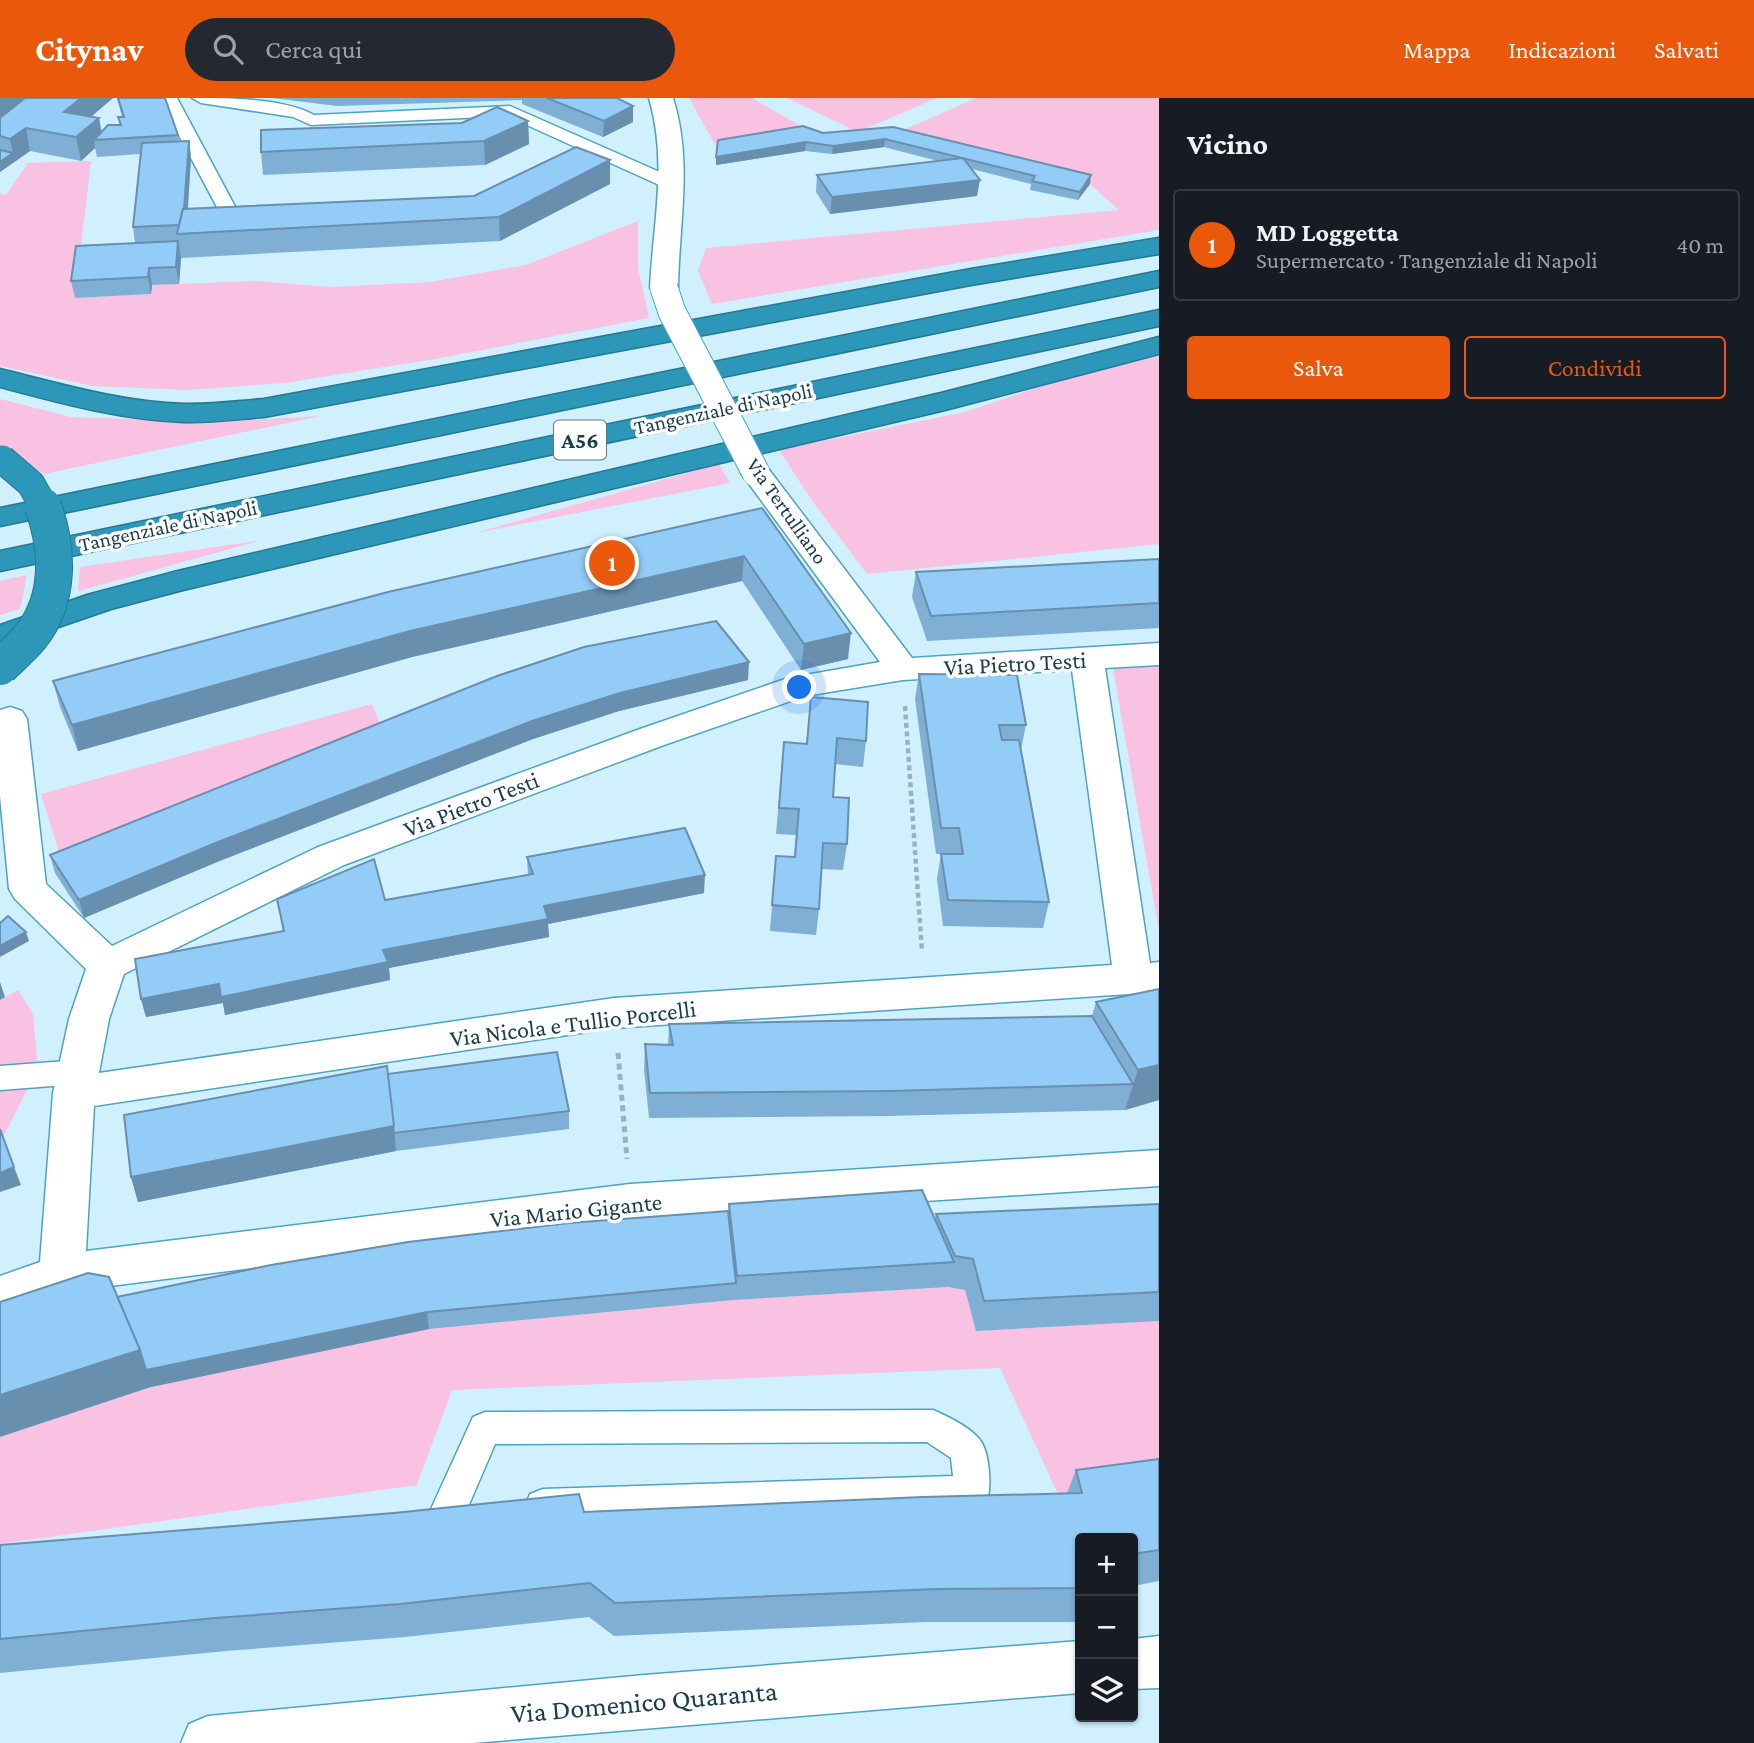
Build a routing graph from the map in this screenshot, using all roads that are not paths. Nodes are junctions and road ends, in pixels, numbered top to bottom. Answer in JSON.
{"nodes":[{"id":1,"x":168,"y":98,"type":"edge"},
{"id":2,"x":201,"y":98,"type":"edge"},
{"id":3,"x":661,"y":98,"type":"edge"},
{"id":4,"x":584,"y":145,"type":"junction"},
{"id":5,"x":561,"y":156,"type":"edge"},
{"id":6,"x":674,"y":185,"type":"junction"},
{"id":7,"x":275,"y":218,"type":"edge"},
{"id":8,"x":1159,"y":246,"type":"edge"},
{"id":9,"x":1159,"y":279,"type":"edge"},
{"id":10,"x":1159,"y":318,"type":"edge"},
{"id":11,"x":1159,"y":345,"type":"edge"},
{"id":12,"x":0,"y":378,"type":"edge"},
{"id":13,"x":1,"y":458,"type":"edge"},
{"id":14,"x":0,"y":517,"type":"edge"},
{"id":15,"x":0,"y":561,"type":"edge"},
{"id":16,"x":0,"y":636,"type":"edge"},
{"id":17,"x":1159,"y":654,"type":"edge"},
{"id":18,"x":1087,"y":659,"type":"junction"},
{"id":19,"x":0,"y":667,"type":"edge"},
{"id":20,"x":903,"y":669,"type":"junction"},
{"id":21,"x":10,"y":719,"type":"dead end"},
{"id":22,"x":107,"y":965,"type":"junction"},
{"id":23,"x":1146,"y":978,"type":"edge"},
{"id":24,"x":0,"y":1078,"type":"edge"},
{"id":25,"x":77,"y":1082,"type":"junction"},
{"id":26,"x":1159,"y":1168,"type":"edge"},
{"id":27,"x":62,"y":1273,"type":"junction"},
{"id":28,"x":0,"y":1296,"type":"edge"},
{"id":29,"x":504,"y":1507,"type":"joint"},
{"id":30,"x":1159,"y":1662,"type":"edge"},
{"id":31,"x":1138,"y":1664,"type":"edge"},
{"id":32,"x":1075,"y":1667,"type":"edge"},
{"id":33,"x":208,"y":1743,"type":"edge"}],
"edges":[{"from":1,"to":7,"type":"lane"},
{"from":2,"to":4,"type":"lane"},
{"from":3,"to":6,"type":"street","name":"Via Tertulliano"},
{"from":4,"to":5,"type":"lane"},
{"from":4,"to":6,"type":"lane"},
{"from":6,"to":20,"type":"street","name":"Via Tertulliano","bridge":true},
{"from":8,"to":12,"type":"highway"},
{"from":9,"to":14,"type":"highway","name":"Tangenziale di Napoli","number":"A56"},
{"from":10,"to":15,"type":"highway","name":"Tangenziale di Napoli","number":"A56"},
{"from":11,"to":16,"type":"highway"},
{"from":13,"to":19,"type":"highway","bridge":true},
{"from":17,"to":18,"type":"street","name":"Via Pietro Testi"},
{"from":18,"to":20,"type":"street","name":"Via Pietro Testi"},
{"from":18,"to":23,"type":"street"},
{"from":20,"to":22,"type":"street","name":"Via Pietro Testi"},
{"from":21,"to":22,"type":"street"},
{"from":22,"to":25,"type":"street"},
{"from":23,"to":25,"type":"street","name":"Via Nicola e Tullio Porcelli"},
{"from":24,"to":25,"type":"lane"},
{"from":25,"to":27,"type":"street"},
{"from":26,"to":27,"type":"street","name":"Via Mario Gigante"},
{"from":27,"to":28,"type":"street","name":"Via Mario Gigante"},
{"from":29,"to":29,"type":"lane"},
{"from":30,"to":31,"type":"street"},
{"from":32,"to":33,"type":"street","name":"Via Domenico Quaranta"}]}
